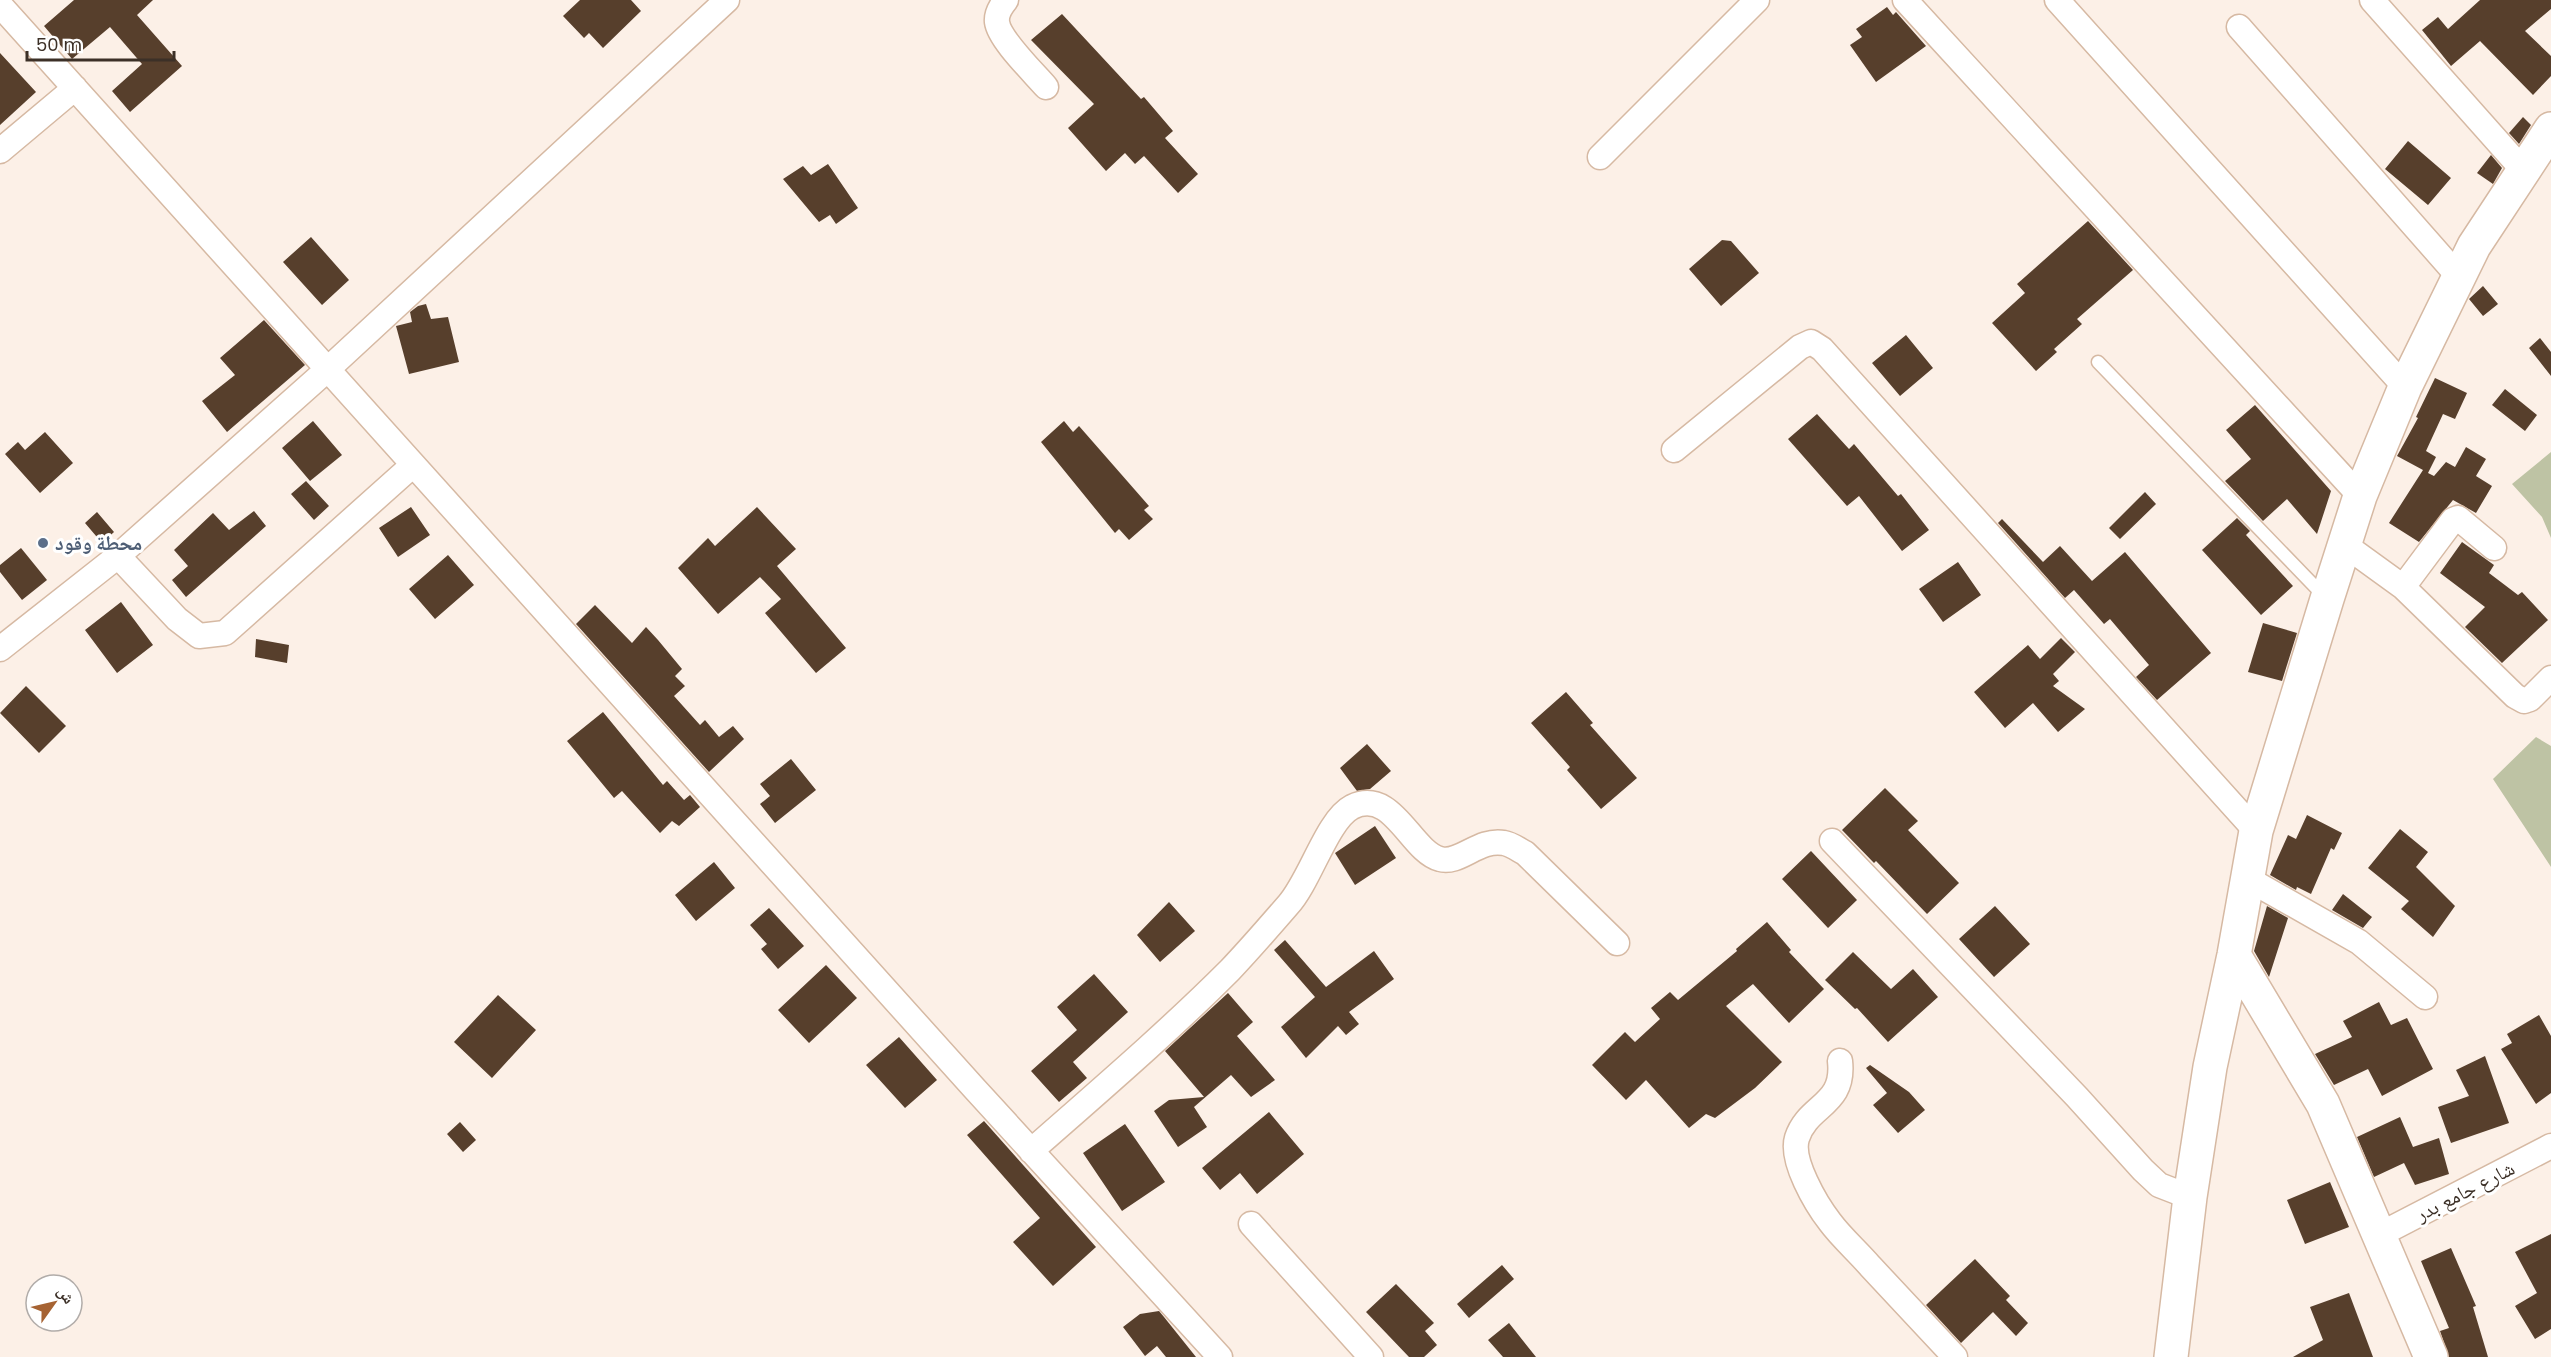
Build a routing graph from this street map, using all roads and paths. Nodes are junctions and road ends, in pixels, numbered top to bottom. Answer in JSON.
{"nodes":[{"id":1,"x":727,"y":0,"type":"edge"},
{"id":2,"x":1006,"y":0,"type":"edge"},
{"id":3,"x":1757,"y":0,"type":"edge"},
{"id":4,"x":1905,"y":0,"type":"edge"},
{"id":5,"x":2057,"y":0,"type":"edge"},
{"id":6,"x":2372,"y":0,"type":"edge"},
{"id":7,"x":0,"y":5,"type":"edge"},
{"id":8,"x":2240,"y":27,"type":"dead end"},
{"id":9,"x":1046,"y":87,"type":"dead end"},
{"id":10,"x":75,"y":88,"type":"junction"},
{"id":11,"x":2551,"y":129,"type":"edge"},
{"id":12,"x":0,"y":151,"type":"edge"},
{"id":13,"x":1600,"y":157,"type":"dead end"},
{"id":14,"x":2523,"y":170,"type":"junction"},
{"id":15,"x":2459,"y":277,"type":"junction"},
{"id":16,"x":2098,"y":362,"type":"dead end"},
{"id":17,"x":328,"y":369,"type":"junction"},
{"id":18,"x":2405,"y":387,"type":"junction"},
{"id":19,"x":1674,"y":450,"type":"dead end"},
{"id":20,"x":413,"y":465,"type":"junction"},
{"id":21,"x":2360,"y":496,"type":"junction"},
{"id":22,"x":2345,"y":545,"type":"junction"},
{"id":23,"x":2494,"y":548,"type":"dead end"},
{"id":24,"x":118,"y":556,"type":"junction"},
{"id":25,"x":2403,"y":587,"type":"junction"},
{"id":26,"x":2327,"y":599,"type":"junction"},
{"id":27,"x":0,"y":649,"type":"edge"},
{"id":28,"x":2551,"y":678,"type":"edge"},
{"id":29,"x":2256,"y":831,"type":"junction"},
{"id":30,"x":1832,"y":841,"type":"dead end"},
{"id":31,"x":2248,"y":879,"type":"junction"},
{"id":32,"x":1617,"y":943,"type":"dead end"},
{"id":33,"x":2234,"y":955,"type":"junction"},
{"id":34,"x":2425,"y":997,"type":"dead end"},
{"id":35,"x":1840,"y":1061,"type":"dead end"},
{"id":36,"x":2551,"y":1146,"type":"edge"},
{"id":37,"x":1031,"y":1151,"type":"junction"},
{"id":38,"x":2190,"y":1197,"type":"junction"},
{"id":39,"x":1251,"y":1224,"type":"dead end"},
{"id":40,"x":2379,"y":1235,"type":"junction"},
{"id":41,"x":1220,"y":1357,"type":"edge"},
{"id":42,"x":1371,"y":1357,"type":"edge"},
{"id":43,"x":1955,"y":1357,"type":"edge"},
{"id":44,"x":2171,"y":1357,"type":"edge"},
{"id":45,"x":2431,"y":1357,"type":"edge"}],
"edges":[{"from":1,"to":17,"type":"street"},
{"from":2,"to":9,"type":"street"},
{"from":3,"to":13,"type":"street"},
{"from":4,"to":21,"type":"street"},
{"from":5,"to":18,"type":"street"},
{"from":6,"to":14,"type":"street"},
{"from":7,"to":10,"type":"street"},
{"from":8,"to":15,"type":"street"},
{"from":10,"to":12,"type":"street"},
{"from":10,"to":17,"type":"street"},
{"from":11,"to":14,"type":"street"},
{"from":14,"to":15,"type":"street"},
{"from":15,"to":18,"type":"street"},
{"from":16,"to":26,"type":"lane"},
{"from":17,"to":20,"type":"street"},
{"from":17,"to":24,"type":"street"},
{"from":18,"to":21,"type":"street"},
{"from":19,"to":29,"type":"street"},
{"from":20,"to":24,"type":"street"},
{"from":20,"to":37,"type":"street"},
{"from":21,"to":22,"type":"street"},
{"from":22,"to":25,"type":"street"},
{"from":22,"to":26,"type":"street"},
{"from":23,"to":25,"type":"street"},
{"from":24,"to":27,"type":"street"},
{"from":25,"to":28,"type":"street"},
{"from":26,"to":29,"type":"street"},
{"from":29,"to":31,"type":"street"},
{"from":30,"to":38,"type":"street"},
{"from":31,"to":33,"type":"street"},
{"from":31,"to":34,"type":"street"},
{"from":32,"to":37,"type":"street"},
{"from":33,"to":38,"type":"street"},
{"from":33,"to":40,"type":"street"},
{"from":35,"to":43,"type":"street"},
{"from":36,"to":40,"type":"street","name":"شارع جامع بدر"},
{"from":37,"to":41,"type":"street"},
{"from":38,"to":44,"type":"street"},
{"from":39,"to":42,"type":"street"},
{"from":40,"to":45,"type":"street"}]}
